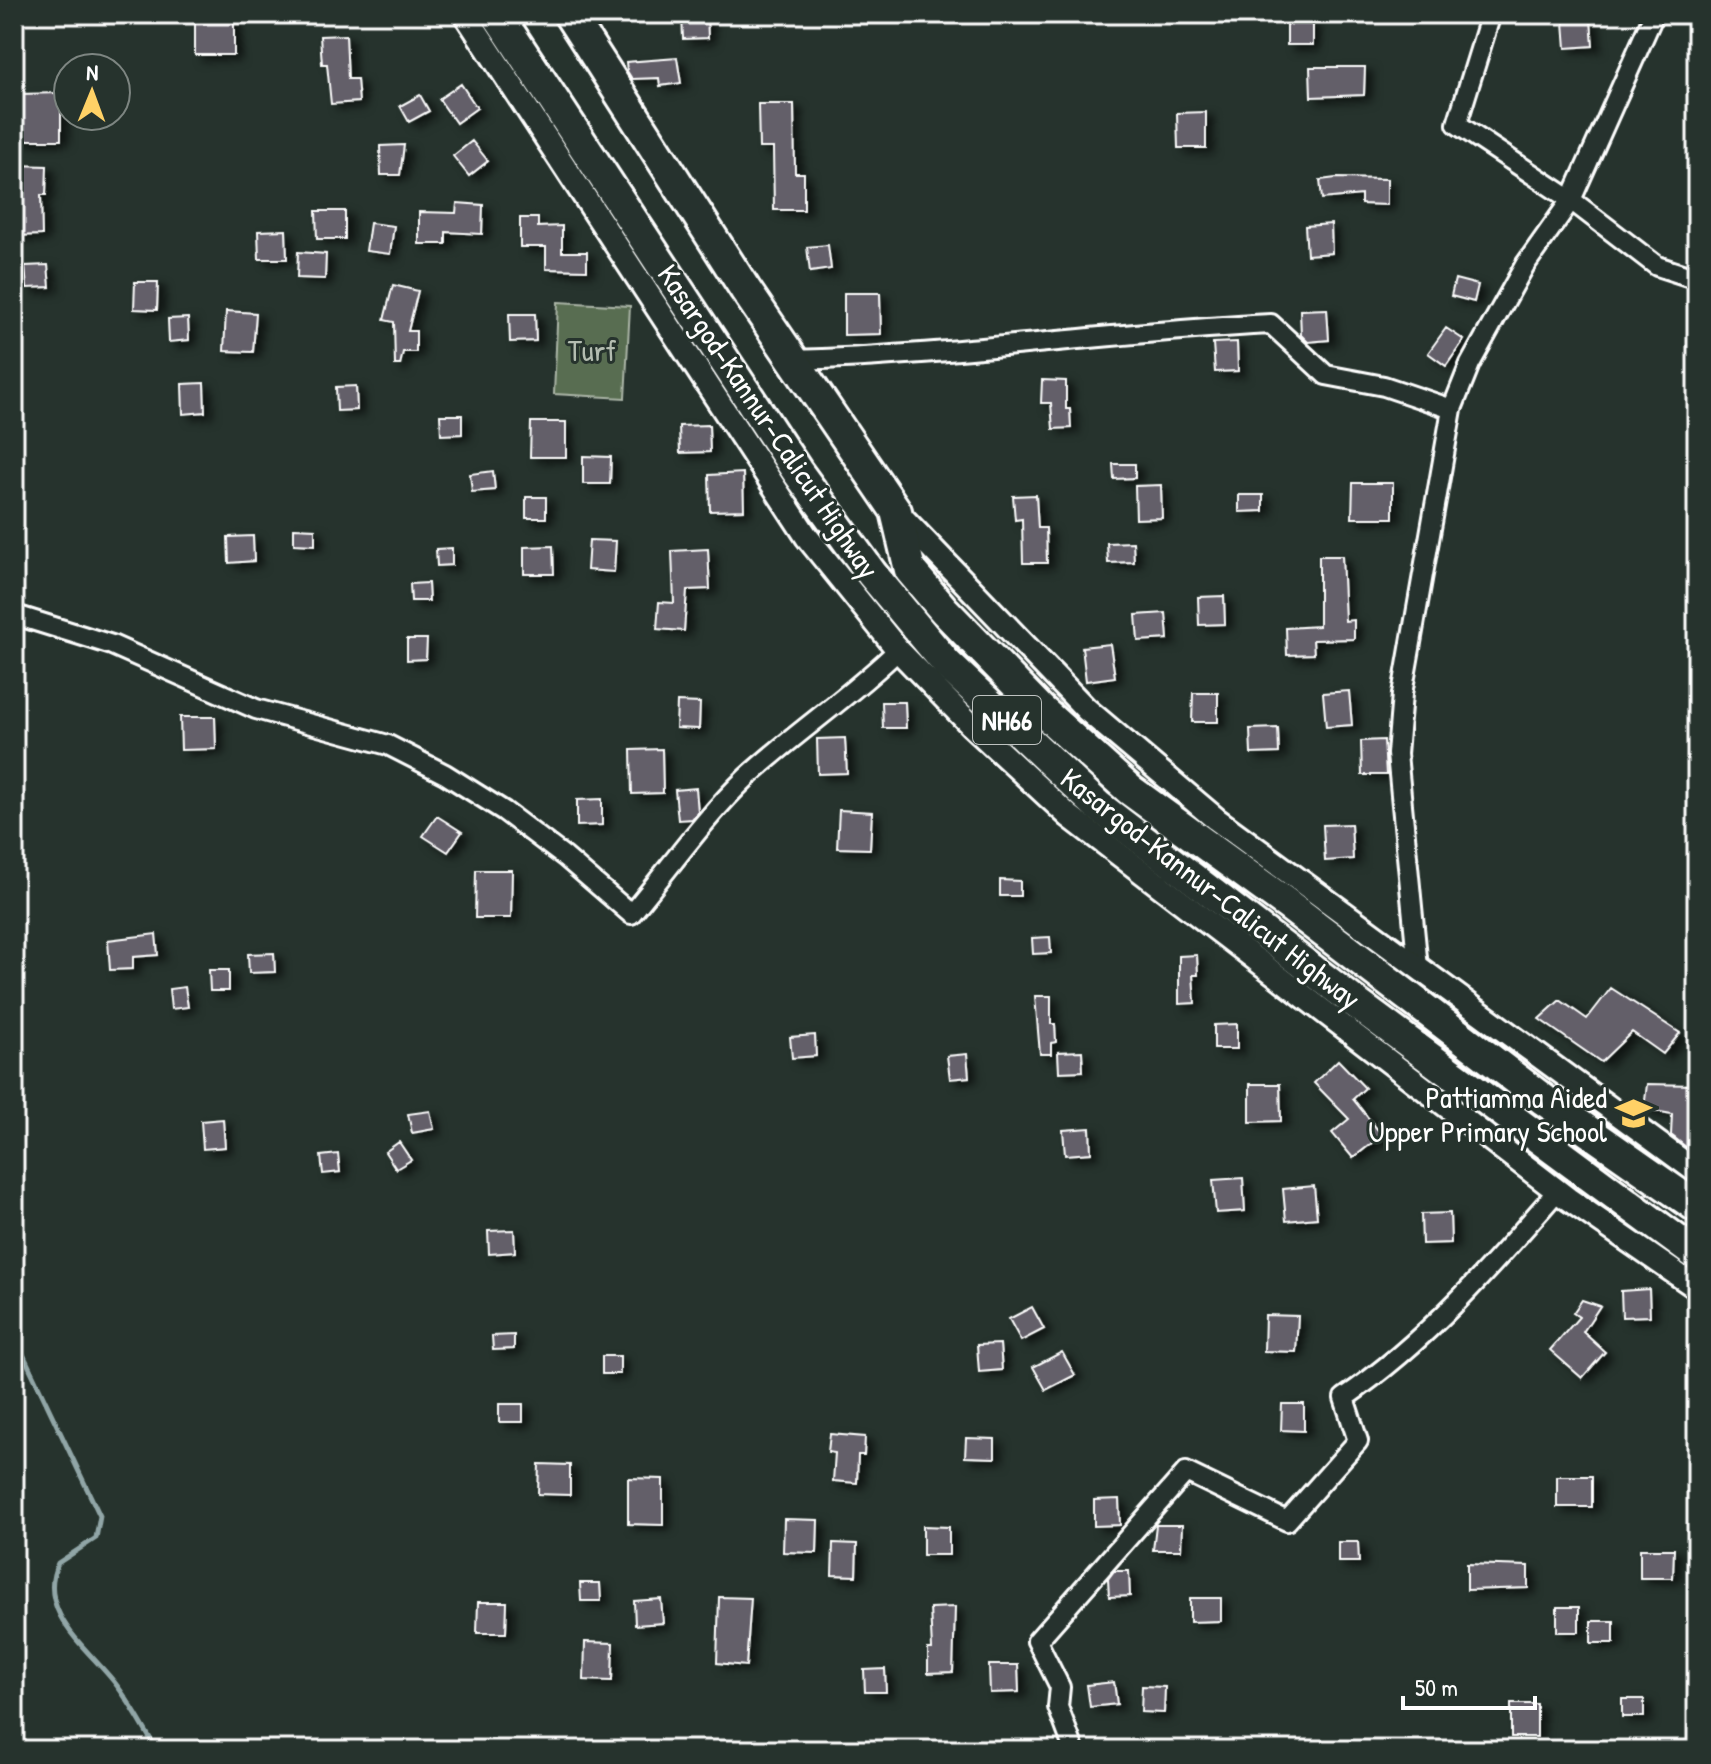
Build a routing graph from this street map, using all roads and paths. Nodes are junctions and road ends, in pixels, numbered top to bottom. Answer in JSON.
{"nodes":[{"id":1,"x":465,"y":14,"type":"edge"},
{"id":2,"x":497,"y":14,"type":"edge"},
{"id":3,"x":569,"y":14,"type":"edge"},
{"id":4,"x":1491,"y":14,"type":"edge"},
{"id":5,"x":1654,"y":14,"type":"edge"},
{"id":6,"x":1571,"y":200,"type":"junction"},
{"id":7,"x":1697,"y":279,"type":"edge"},
{"id":8,"x":792,"y":360,"type":"junction"},
{"id":9,"x":1452,"y":409,"type":"junction"},
{"id":10,"x":896,"y":511,"type":"junction"},
{"id":11,"x":22,"y":617,"type":"dead end"},
{"id":12,"x":898,"y":650,"type":"junction"},
{"id":13,"x":1418,"y":968,"type":"junction"},
{"id":14,"x":1697,"y":1172,"type":"edge"},
{"id":15,"x":1558,"y":1190,"type":"junction"},
{"id":16,"x":1697,"y":1207,"type":"edge"},
{"id":17,"x":1697,"y":1255,"type":"edge"},
{"id":18,"x":1697,"y":1288,"type":"edge"},
{"id":19,"x":1074,"y":1750,"type":"edge"}],
"edges":[{"from":1,"to":12,"type":"street"},
{"from":2,"to":17,"type":"highway","name":"Kasargod-Kannur-Calicut Highway","number":"NH66"},
{"from":3,"to":8,"type":"highway","name":"Kasargod-Kannur-Calicut Highway","number":"NH66"},
{"from":4,"to":6,"type":"street"},
{"from":5,"to":6,"type":"street"},
{"from":6,"to":7,"type":"street"},
{"from":6,"to":9,"type":"street"},
{"from":8,"to":9,"type":"street"},
{"from":8,"to":10,"type":"highway","name":"Kasargod-Kannur-Calicut Highway","number":"NH66"},
{"from":9,"to":13,"type":"street"},
{"from":10,"to":13,"type":"street"},
{"from":10,"to":16,"type":"highway","name":"Kasargod-Kannur-Calicut Highway","number":"NH66"},
{"from":11,"to":12,"type":"street"},
{"from":12,"to":15,"type":"street"},
{"from":13,"to":14,"type":"street"},
{"from":15,"to":18,"type":"street"},
{"from":15,"to":19,"type":"street"}]}
